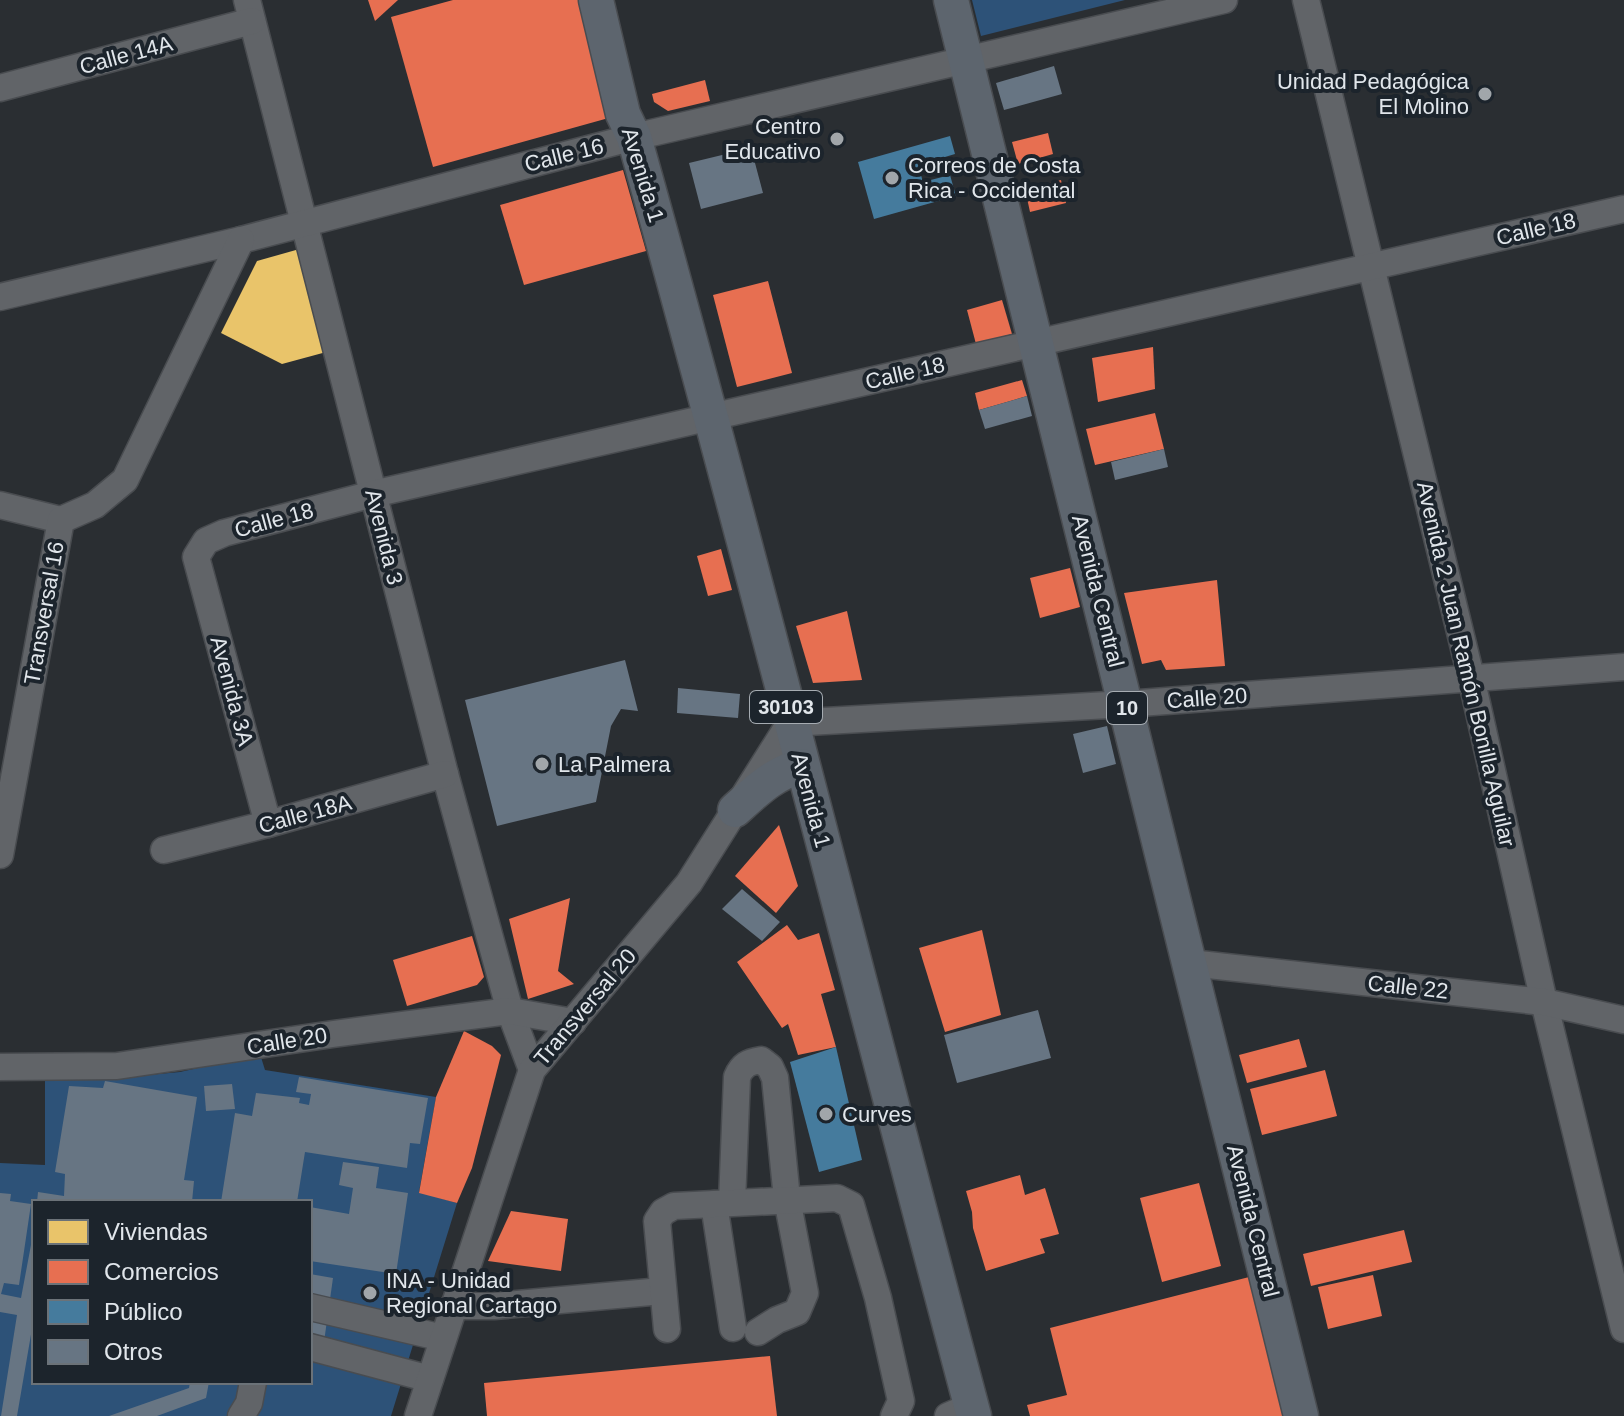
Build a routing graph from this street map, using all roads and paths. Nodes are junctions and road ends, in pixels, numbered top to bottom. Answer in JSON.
{"nodes":[{"id":1,"x":596,"y":0,"type":"edge"},
{"id":2,"x":951,"y":0,"type":"edge"},
{"id":3,"x":1224,"y":0,"type":"edge"},
{"id":4,"x":1306,"y":0,"type":"edge"},
{"id":5,"x":249,"y":11,"type":"edge"},
{"id":6,"x":966,"y":60,"type":"junction"},
{"id":7,"x":0,"y":88,"type":"edge"},
{"id":8,"x":634,"y":137,"type":"junction"},
{"id":9,"x":1624,"y":209,"type":"edge"},
{"id":10,"x":303,"y":222,"type":"junction"},
{"id":11,"x":241,"y":240,"type":"junction"},
{"id":12,"x":1371,"y":267,"type":"junction"},
{"id":13,"x":0,"y":297,"type":"edge"},
{"id":14,"x":1036,"y":343,"type":"junction"},
{"id":15,"x":712,"y":417,"type":"junction"},
{"id":16,"x":373,"y":494,"type":"junction"},
{"id":17,"x":0,"y":505,"type":"edge"},
{"id":18,"x":61,"y":520,"type":"junction"},
{"id":19,"x":196,"y":557,"type":"joint"},
{"id":20,"x":1624,"y":667,"type":"edge"},
{"id":21,"x":1471,"y":677,"type":"junction"},
{"id":22,"x":1126,"y":704,"type":"junction"},
{"id":23,"x":790,"y":723,"type":"junction"},
{"id":24,"x":802,"y":766,"type":"junction"},
{"id":25,"x":445,"y":774,"type":"junction"},
{"id":26,"x":7,"y":781,"type":"edge"},
{"id":27,"x":735,"y":810,"type":"junction"},
{"id":28,"x":268,"y":824,"type":"junction"},
{"id":29,"x":164,"y":850,"type":"dead end"},
{"id":30,"x":0,"y":855,"type":"edge"},
{"id":31,"x":1190,"y":963,"type":"junction"},
{"id":32,"x":1544,"y":1002,"type":"junction"},
{"id":33,"x":510,"y":1011,"type":"junction"},
{"id":34,"x":1624,"y":1020,"type":"edge"},
{"id":35,"x":573,"y":1022,"type":"junction"},
{"id":36,"x":0,"y":1067,"type":"edge"},
{"id":37,"x":532,"y":1070,"type":"junction"},
{"id":38,"x":787,"y":1199,"type":"junction"},
{"id":39,"x":723,"y":1203,"type":"junction"},
{"id":40,"x":662,"y":1291,"type":"junction"},
{"id":41,"x":453,"y":1306,"type":"junction"},
{"id":42,"x":312,"y":1307,"type":"edge"},
{"id":43,"x":366,"y":1319,"type":"junction"},
{"id":44,"x":667,"y":1329,"type":"dead end"},
{"id":45,"x":1624,"y":1329,"type":"edge"},
{"id":46,"x":443,"y":1338,"type":"junction"},
{"id":47,"x":312,"y":1347,"type":"edge"},
{"id":48,"x":355,"y":1357,"type":"junction"},
{"id":49,"x":430,"y":1379,"type":"junction"},
{"id":50,"x":253,"y":1384,"type":"edge"},
{"id":51,"x":964,"y":1413,"type":"edge"},
{"id":52,"x":241,"y":1416,"type":"edge"},
{"id":53,"x":418,"y":1416,"type":"edge"},
{"id":54,"x":894,"y":1416,"type":"edge"},
{"id":55,"x":1301,"y":1416,"type":"edge"}],
"edges":[{"from":1,"to":8,"type":"main road","name":"Avenida 1","number":"30103"},
{"from":2,"to":6,"type":"main road","name":"Avenida Central","number":"10"},
{"from":3,"to":6,"type":"street","name":"Calle 16"},
{"from":4,"to":12,"type":"street","name":"Avenida 2 Juan Ramón Bonilla Aguilar"},
{"from":5,"to":7,"type":"street","name":"Calle 14A"},
{"from":5,"to":10,"type":"street","name":"Avenida 3"},
{"from":6,"to":8,"type":"street","name":"Calle 16"},
{"from":6,"to":14,"type":"main road","name":"Avenida Central","number":"10"},
{"from":8,"to":10,"type":"street","name":"Calle 16"},
{"from":8,"to":15,"type":"main road","name":"Avenida 1","number":"30103"},
{"from":9,"to":12,"type":"street","name":"Calle 18"},
{"from":10,"to":11,"type":"street","name":"Calle 16"},
{"from":10,"to":16,"type":"street","name":"Avenida 3"},
{"from":11,"to":13,"type":"street","name":"Calle 16"},
{"from":11,"to":18,"type":"street","name":"Transversal 16"},
{"from":12,"to":14,"type":"street","name":"Calle 18"},
{"from":12,"to":21,"type":"street","name":"Avenida 2 Juan Ramón Bonilla Aguilar"},
{"from":14,"to":15,"type":"street","name":"Calle 18"},
{"from":14,"to":22,"type":"main road","name":"Avenida Central","number":"10"},
{"from":15,"to":16,"type":"street","name":"Calle 18"},
{"from":15,"to":23,"type":"main road","name":"Avenida 1","number":"30103"},
{"from":16,"to":19,"type":"street","name":"Calle 18"},
{"from":16,"to":25,"type":"street","name":"Avenida 3"},
{"from":17,"to":18,"type":"street"},
{"from":18,"to":26,"type":"street","name":"Transversal 16"},
{"from":19,"to":28,"type":"street","name":"Avenida 3A"},
{"from":20,"to":21,"type":"street","name":"Calle 20"},
{"from":21,"to":22,"type":"street","name":"Calle 20"},
{"from":21,"to":32,"type":"street","name":"Avenida 2 Juan Ramón Bonilla Aguilar"},
{"from":22,"to":23,"type":"street","name":"Calle 20"},
{"from":22,"to":31,"type":"main road","name":"Avenida Central","number":"10"},
{"from":23,"to":24,"type":"main road","name":"Avenida 1","number":"30103"},
{"from":23,"to":27,"type":"street","name":"Transversal 20"},
{"from":24,"to":27,"type":"main road"},
{"from":24,"to":51,"type":"main road","name":"Avenida 1","number":"30103"},
{"from":25,"to":28,"type":"street","name":"Calle 18A"},
{"from":25,"to":33,"type":"street","name":"Avenida 3"},
{"from":26,"to":30,"type":"street","name":"Transversal 16"},
{"from":27,"to":35,"type":"street","name":"Transversal 20"},
{"from":28,"to":29,"type":"street","name":"Calle 18A"},
{"from":31,"to":32,"type":"street","name":"Calle 22"},
{"from":31,"to":55,"type":"main road","name":"Avenida Central","number":"10"},
{"from":32,"to":34,"type":"street","name":"Calle 22"},
{"from":32,"to":45,"type":"street","name":"Avenida 2 Juan Ramón Bonilla Aguilar"},
{"from":33,"to":35,"type":"street","name":"Calle 20"},
{"from":33,"to":36,"type":"street","name":"Calle 20"},
{"from":33,"to":37,"type":"street","name":"Avenida 3"},
{"from":35,"to":37,"type":"street","name":"Transversal 20"},
{"from":37,"to":41,"type":"street","name":"Transversal 20"},
{"from":38,"to":39,"type":"street"},
{"from":38,"to":39,"type":"street"},
{"from":38,"to":39,"type":"street"},
{"from":38,"to":54,"type":"street"},
{"from":39,"to":40,"type":"street"},
{"from":40,"to":41,"type":"street"},
{"from":40,"to":44,"type":"street"},
{"from":41,"to":46,"type":"street","name":"Transversal 20"},
{"from":42,"to":43,"type":"street"},
{"from":43,"to":46,"type":"street"},
{"from":43,"to":48,"type":"street"},
{"from":46,"to":49,"type":"street","name":"Transversal 20"},
{"from":47,"to":48,"type":"street"},
{"from":48,"to":49,"type":"street"},
{"from":49,"to":53,"type":"street","name":"Transversal 20"},
{"from":50,"to":52,"type":"street"}]}
